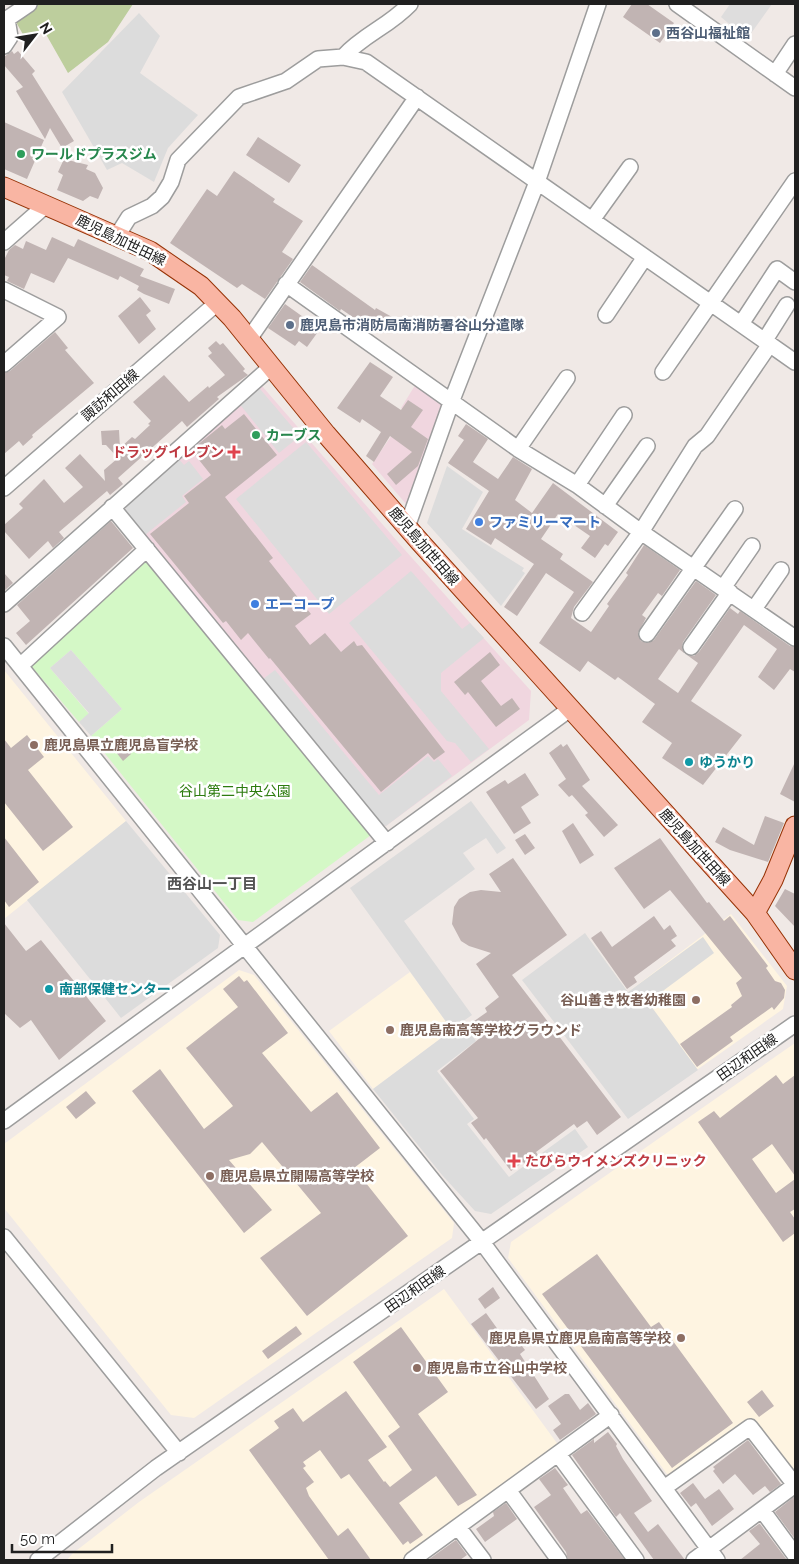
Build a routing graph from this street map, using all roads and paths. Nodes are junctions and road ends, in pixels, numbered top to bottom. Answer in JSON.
{"nodes":[{"id":1,"x":29,"y":4,"type":"edge"},
{"id":2,"x":410,"y":4,"type":"edge"},
{"id":3,"x":598,"y":4,"type":"edge"},
{"id":4,"x":677,"y":4,"type":"edge"},
{"id":5,"x":795,"y":44,"type":"edge"},
{"id":6,"x":4,"y":46,"type":"edge"},
{"id":7,"x":343,"y":56,"type":"junction"},
{"id":8,"x":775,"y":74,"type":"junction"},
{"id":9,"x":795,"y":88,"type":"edge"},
{"id":10,"x":417,"y":97,"type":"junction"},
{"id":11,"x":630,"y":168,"type":"dead end"},
{"id":12,"x":795,"y":181,"type":"edge"},
{"id":13,"x":537,"y":182,"type":"junction"},
{"id":14,"x":4,"y":188,"type":"edge"},
{"id":15,"x":46,"y":205,"type":"junction"},
{"id":16,"x":592,"y":220,"type":"junction"},
{"id":17,"x":117,"y":236,"type":"junction"},
{"id":18,"x":4,"y":242,"type":"edge"},
{"id":19,"x":645,"y":257,"type":"junction"},
{"id":20,"x":795,"y":282,"type":"edge"},
{"id":21,"x":286,"y":284,"type":"junction"},
{"id":22,"x":4,"y":290,"type":"edge"},
{"id":23,"x":708,"y":300,"type":"junction"},
{"id":24,"x":217,"y":303,"type":"junction"},
{"id":25,"x":787,"y":305,"type":"dead end"},
{"id":26,"x":606,"y":314,"type":"dead end"},
{"id":27,"x":741,"y":324,"type":"junction"},
{"id":28,"x":249,"y":339,"type":"junction"},
{"id":29,"x":767,"y":342,"type":"junction"},
{"id":30,"x":794,"y":359,"type":"edge"},
{"id":31,"x":4,"y":364,"type":"edge"},
{"id":32,"x":271,"y":367,"type":"junction"},
{"id":33,"x":660,"y":370,"type":"dead end"},
{"id":34,"x":567,"y":378,"type":"dead end"},
{"id":35,"x":452,"y":400,"type":"junction"},
{"id":36,"x":624,"y":415,"type":"dead end"},
{"id":37,"x":647,"y":446,"type":"dead end"},
{"id":38,"x":518,"y":449,"type":"junction"},
{"id":39,"x":577,"y":485,"type":"junction"},
{"id":40,"x":4,"y":488,"type":"edge"},
{"id":41,"x":605,"y":506,"type":"junction"},
{"id":42,"x":112,"y":507,"type":"junction"},
{"id":43,"x":735,"y":509,"type":"dead end"},
{"id":44,"x":407,"y":527,"type":"junction"},
{"id":45,"x":641,"y":532,"type":"junction"},
{"id":46,"x":752,"y":546,"type":"dead end"},
{"id":47,"x":147,"y":549,"type":"junction"},
{"id":48,"x":694,"y":568,"type":"junction"},
{"id":49,"x":781,"y":570,"type":"dead end"},
{"id":50,"x":727,"y":590,"type":"junction"},
{"id":51,"x":4,"y":604,"type":"edge"},
{"id":52,"x":754,"y":609,"type":"junction"},
{"id":53,"x":582,"y":613,"type":"dead end"},
{"id":54,"x":647,"y":634,"type":"dead end"},
{"id":55,"x":795,"y":638,"type":"edge"},
{"id":56,"x":4,"y":646,"type":"edge"},
{"id":57,"x":691,"y":647,"type":"dead end"},
{"id":58,"x":20,"y":666,"type":"junction"},
{"id":59,"x":570,"y":709,"type":"junction"},
{"id":60,"x":794,"y":833,"type":"edge"},
{"id":61,"x":387,"y":842,"type":"junction"},
{"id":62,"x":755,"y":913,"type":"junction"},
{"id":63,"x":246,"y":946,"type":"junction"},
{"id":64,"x":795,"y":970,"type":"edge"},
{"id":65,"x":795,"y":1024,"type":"edge"},
{"id":66,"x":4,"y":1121,"type":"edge"},
{"id":67,"x":4,"y":1237,"type":"edge"},
{"id":68,"x":482,"y":1242,"type":"junction"},
{"id":69,"x":611,"y":1415,"type":"junction"},
{"id":70,"x":179,"y":1453,"type":"junction"},
{"id":71,"x":558,"y":1454,"type":"junction"},
{"id":72,"x":664,"y":1488,"type":"junction"},
{"id":73,"x":508,"y":1490,"type":"junction"},
{"id":74,"x":762,"y":1510,"type":"junction"},
{"id":75,"x":458,"y":1527,"type":"junction"},
{"id":76,"x":713,"y":1555,"type":"edge"},
{"id":77,"x":795,"y":1556,"type":"edge"},
{"id":78,"x":39,"y":1560,"type":"edge"},
{"id":79,"x":412,"y":1560,"type":"edge"},
{"id":80,"x":483,"y":1560,"type":"edge"},
{"id":81,"x":559,"y":1560,"type":"edge"},
{"id":82,"x":636,"y":1560,"type":"edge"},
{"id":83,"x":694,"y":1560,"type":"edge"}],
"edges":[{"from":1,"to":6,"type":"street"},
{"from":2,"to":7,"type":"street"},
{"from":3,"to":13,"type":"street"},
{"from":4,"to":8,"type":"street"},
{"from":5,"to":8,"type":"street"},
{"from":7,"to":10,"type":"street"},
{"from":7,"to":17,"type":"street"},
{"from":8,"to":9,"type":"street"},
{"from":10,"to":13,"type":"street"},
{"from":10,"to":21,"type":"street"},
{"from":11,"to":16,"type":"street"},
{"from":12,"to":23,"type":"street"},
{"from":13,"to":16,"type":"street"},
{"from":13,"to":35,"type":"street"},
{"from":14,"to":15,"type":"main road","name":"鹿児島加世田線"},
{"from":15,"to":17,"type":"main road","name":"鹿児島加世田線"},
{"from":15,"to":18,"type":"street"},
{"from":16,"to":19,"type":"street"},
{"from":17,"to":24,"type":"main road","name":"鹿児島加世田線"},
{"from":19,"to":23,"type":"street"},
{"from":19,"to":26,"type":"street"},
{"from":20,"to":27,"type":"street"},
{"from":21,"to":28,"type":"street"},
{"from":21,"to":35,"type":"street"},
{"from":22,"to":31,"type":"street"},
{"from":23,"to":27,"type":"street"},
{"from":23,"to":33,"type":"street"},
{"from":24,"to":28,"type":"main road","name":"鹿児島加世田線"},
{"from":24,"to":40,"type":"street","name":"諏訪和田線"},
{"from":25,"to":29,"type":"street"},
{"from":27,"to":29,"type":"street"},
{"from":28,"to":32,"type":"main road","name":"鹿児島加世田線"},
{"from":29,"to":30,"type":"street"},
{"from":29,"to":45,"type":"street"},
{"from":32,"to":42,"type":"street"},
{"from":32,"to":44,"type":"main road","name":"鹿児島加世田線"},
{"from":34,"to":38,"type":"street"},
{"from":35,"to":38,"type":"street"},
{"from":35,"to":44,"type":"street"},
{"from":36,"to":39,"type":"street"},
{"from":37,"to":41,"type":"street"},
{"from":38,"to":39,"type":"street"},
{"from":39,"to":41,"type":"street"},
{"from":41,"to":45,"type":"street"},
{"from":42,"to":47,"type":"street"},
{"from":42,"to":51,"type":"street"},
{"from":43,"to":48,"type":"street"},
{"from":44,"to":59,"type":"main road","name":"鹿児島加世田線"},
{"from":45,"to":48,"type":"street"},
{"from":45,"to":53,"type":"street"},
{"from":46,"to":50,"type":"street"},
{"from":47,"to":58,"type":"street"},
{"from":47,"to":61,"type":"street"},
{"from":48,"to":50,"type":"street"},
{"from":48,"to":54,"type":"street"},
{"from":49,"to":52,"type":"street"},
{"from":50,"to":52,"type":"street"},
{"from":50,"to":57,"type":"street"},
{"from":52,"to":55,"type":"street"},
{"from":56,"to":58,"type":"street"},
{"from":58,"to":63,"type":"street"},
{"from":59,"to":61,"type":"street"},
{"from":59,"to":62,"type":"main road","name":"鹿児島加世田線"},
{"from":60,"to":62,"type":"main road"},
{"from":61,"to":63,"type":"street"},
{"from":62,"to":64,"type":"main road","name":"鹿児島加世田線"},
{"from":63,"to":66,"type":"street"},
{"from":63,"to":68,"type":"street"},
{"from":65,"to":68,"type":"street","name":"田辺和田線"},
{"from":67,"to":70,"type":"street"},
{"from":68,"to":69,"type":"street"},
{"from":68,"to":70,"type":"street","name":"田辺和田線"},
{"from":69,"to":71,"type":"street"},
{"from":69,"to":72,"type":"street"},
{"from":70,"to":78,"type":"street","name":"田辺和田線"},
{"from":71,"to":73,"type":"street"},
{"from":71,"to":82,"type":"street"},
{"from":72,"to":74,"type":"street"},
{"from":72,"to":76,"type":"street"},
{"from":73,"to":75,"type":"street"},
{"from":73,"to":81,"type":"street"},
{"from":74,"to":76,"type":"street"},
{"from":74,"to":77,"type":"street"},
{"from":75,"to":79,"type":"street"},
{"from":75,"to":80,"type":"street"},
{"from":76,"to":83,"type":"street"}]}
